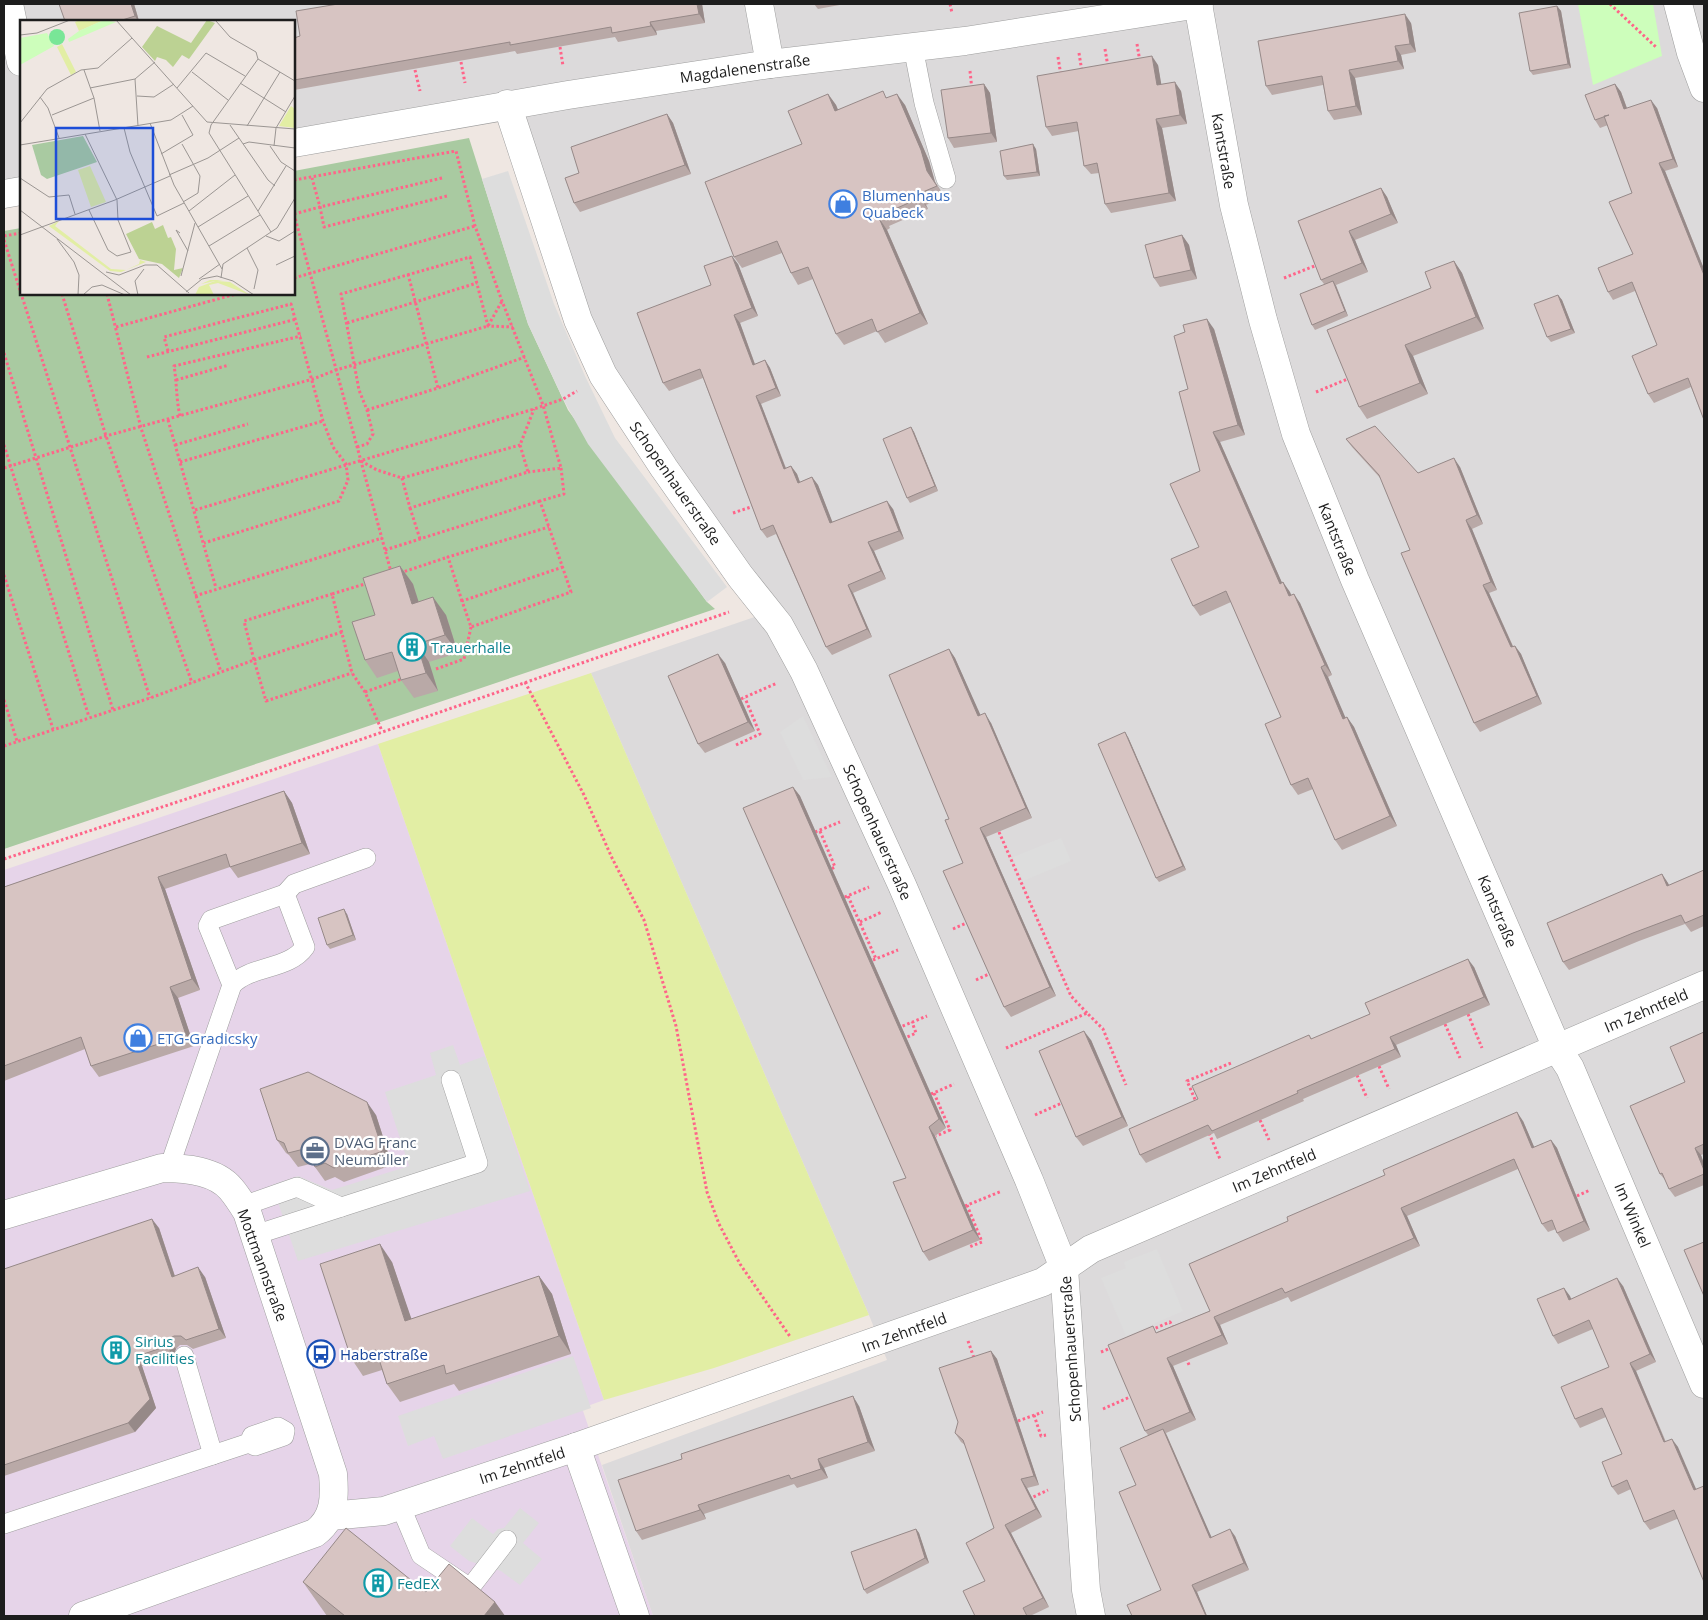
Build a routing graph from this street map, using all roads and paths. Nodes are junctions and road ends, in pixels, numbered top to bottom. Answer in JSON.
{"nodes":[{"id":1,"x":9,"y":4,"type":"edge"},
{"id":2,"x":759,"y":4,"type":"edge"},
{"id":3,"x":1198,"y":4,"type":"edge"},
{"id":4,"x":1610,"y":4,"type":"edge"},
{"id":5,"x":1678,"y":4,"type":"edge"},
{"id":6,"x":1152,"y":8,"type":"edge"},
{"id":7,"x":913,"y":47,"type":"junction"},
{"id":8,"x":1691,"y":52,"type":"junction"},
{"id":9,"x":20,"y":57,"type":"edge"},
{"id":10,"x":770,"y":64,"type":"junction"},
{"id":11,"x":1704,"y":88,"type":"edge"},
{"id":12,"x":507,"y":104,"type":"junction"},
{"id":13,"x":295,"y":143,"type":"edge"},
{"id":14,"x":312,"y":178,"type":"junction"},
{"id":15,"x":442,"y":178,"type":"dead end"},
{"id":16,"x":946,"y":179,"type":"dead end"},
{"id":17,"x":295,"y":180,"type":"edge"},
{"id":18,"x":20,"y":191,"type":"edge"},
{"id":19,"x":4,"y":194,"type":"edge"},
{"id":20,"x":447,"y":196,"type":"dead end"},
{"id":21,"x":320,"y":207,"type":"junction"},
{"id":22,"x":295,"y":214,"type":"edge"},
{"id":23,"x":295,"y":218,"type":"edge"},
{"id":24,"x":475,"y":226,"type":"junction"},
{"id":25,"x":20,"y":233,"type":"edge"},
{"id":26,"x":4,"y":236,"type":"edge"},
{"id":27,"x":4,"y":240,"type":"edge"},
{"id":28,"x":1318,"y":265,"type":"edge"},
{"id":29,"x":310,"y":273,"type":"junction"},
{"id":30,"x":408,"y":274,"type":"junction"},
{"id":31,"x":295,"y":278,"type":"edge"},
{"id":32,"x":478,"y":283,"type":"junction"},
{"id":33,"x":1256,"y":289,"type":"junction"},
{"id":34,"x":20,"y":290,"type":"edge"},
{"id":35,"x":21,"y":295,"type":"edge"},
{"id":36,"x":62,"y":295,"type":"edge"},
{"id":37,"x":107,"y":295,"type":"edge"},
{"id":38,"x":232,"y":295,"type":"edge"},
{"id":39,"x":415,"y":301,"type":"junction"},
{"id":40,"x":502,"y":301,"type":"junction"},
{"id":41,"x":297,"y":319,"type":"junction"},
{"id":42,"x":347,"y":323,"type":"junction"},
{"id":43,"x":488,"y":326,"type":"junction"},
{"id":44,"x":116,"y":327,"type":"junction"},
{"id":45,"x":513,"y":328,"type":"junction"},
{"id":46,"x":301,"y":336,"type":"junction"},
{"id":47,"x":427,"y":344,"type":"junction"},
{"id":48,"x":168,"y":351,"type":"junction"},
{"id":49,"x":4,"y":353,"type":"edge"},
{"id":50,"x":147,"y":357,"type":"dead end"},
{"id":51,"x":526,"y":357,"type":"junction"},
{"id":52,"x":229,"y":365,"type":"dead end"},
{"id":53,"x":354,"y":365,"type":"junction"},
{"id":54,"x":336,"y":370,"type":"junction"},
{"id":55,"x":603,"y":375,"type":"junction"},
{"id":56,"x":1350,"y":378,"type":"edge"},
{"id":57,"x":313,"y":379,"type":"junction"},
{"id":58,"x":176,"y":380,"type":"junction"},
{"id":59,"x":438,"y":388,"type":"junction"},
{"id":60,"x":1287,"y":404,"type":"junction"},
{"id":61,"x":543,"y":405,"type":"junction"},
{"id":62,"x":534,"y":409,"type":"junction"},
{"id":63,"x":367,"y":410,"type":"junction"},
{"id":64,"x":180,"y":416,"type":"junction"},
{"id":65,"x":168,"y":420,"type":"junction"},
{"id":66,"x":323,"y":421,"type":"junction"},
{"id":67,"x":248,"y":424,"type":"dead end"},
{"id":68,"x":141,"y":428,"type":"junction"},
{"id":69,"x":106,"y":436,"type":"junction"},
{"id":70,"x":175,"y":445,"type":"junction"},
{"id":71,"x":4,"y":446,"type":"edge"},
{"id":72,"x":357,"y":446,"type":"junction"},
{"id":73,"x":520,"y":446,"type":"junction"},
{"id":74,"x":70,"y":448,"type":"junction"},
{"id":75,"x":36,"y":460,"type":"junction"},
{"id":76,"x":361,"y":461,"type":"junction"},
{"id":77,"x":180,"y":462,"type":"junction"},
{"id":78,"x":346,"y":464,"type":"junction"},
{"id":79,"x":10,"y":466,"type":"junction"},
{"id":80,"x":4,"y":468,"type":"edge"},
{"id":81,"x":561,"y":468,"type":"junction"},
{"id":82,"x":528,"y":472,"type":"junction"},
{"id":83,"x":402,"y":478,"type":"junction"},
{"id":84,"x":540,"y":501,"type":"junction"},
{"id":85,"x":410,"y":508,"type":"junction"},
{"id":86,"x":195,"y":510,"type":"junction"},
{"id":87,"x":549,"y":527,"type":"junction"},
{"id":88,"x":382,"y":538,"type":"junction"},
{"id":89,"x":420,"y":539,"type":"junction"},
{"id":90,"x":204,"y":543,"type":"junction"},
{"id":91,"x":385,"y":550,"type":"junction"},
{"id":92,"x":448,"y":558,"type":"junction"},
{"id":93,"x":562,"y":567,"type":"junction"},
{"id":94,"x":4,"y":575,"type":"edge"},
{"id":95,"x":375,"y":581,"type":"edge"},
{"id":96,"x":216,"y":588,"type":"junction"},
{"id":97,"x":332,"y":594,"type":"junction"},
{"id":98,"x":195,"y":596,"type":"junction"},
{"id":99,"x":462,"y":601,"type":"junction"},
{"id":100,"x":760,"y":601,"type":"junction"},
{"id":101,"x":471,"y":627,"type":"junction"},
{"id":102,"x":342,"y":632,"type":"junction"},
{"id":103,"x":254,"y":660,"type":"junction"},
{"id":104,"x":436,"y":669,"type":"edge"},
{"id":105,"x":804,"y":671,"type":"junction"},
{"id":106,"x":221,"y":672,"type":"junction"},
{"id":107,"x":352,"y":673,"type":"junction"},
{"id":108,"x":402,"y":679,"type":"edge"},
{"id":109,"x":192,"y":682,"type":"junction"},
{"id":110,"x":526,"y":682,"type":"junction"},
{"id":111,"x":365,"y":692,"type":"junction"},
{"id":112,"x":150,"y":698,"type":"junction"},
{"id":113,"x":4,"y":700,"type":"edge"},
{"id":114,"x":113,"y":710,"type":"junction"},
{"id":115,"x":89,"y":717,"type":"junction"},
{"id":116,"x":53,"y":729,"type":"junction"},
{"id":117,"x":382,"y":731,"type":"junction"},
{"id":118,"x":17,"y":742,"type":"junction"},
{"id":119,"x":736,"y":745,"type":"edge"},
{"id":120,"x":4,"y":746,"type":"edge"},
{"id":121,"x":820,"y":831,"type":"dead end"},
{"id":122,"x":999,"y":832,"type":"edge"},
{"id":123,"x":366,"y":858,"type":"dead end"},
{"id":124,"x":4,"y":859,"type":"edge"},
{"id":125,"x":822,"y":873,"type":"edge"},
{"id":126,"x":855,"y":893,"type":"dead end"},
{"id":127,"x":286,"y":894,"type":"junction"},
{"id":128,"x":848,"y":896,"type":"junction"},
{"id":129,"x":831,"y":903,"type":"edge"},
{"id":130,"x":884,"y":912,"type":"dead end"},
{"id":131,"x":860,"y":922,"type":"junction"},
{"id":132,"x":883,"y":956,"type":"dead end"},
{"id":133,"x":232,"y":985,"type":"junction"},
{"id":134,"x":1704,"y":985,"type":"edge"},
{"id":135,"x":1088,"y":1013,"type":"junction"},
{"id":136,"x":1468,"y":1014,"type":"edge"},
{"id":137,"x":928,"y":1015,"type":"dead end"},
{"id":138,"x":912,"y":1022,"type":"junction"},
{"id":139,"x":1445,"y":1024,"type":"edge"},
{"id":140,"x":896,"y":1029,"type":"edge"},
{"id":141,"x":898,"y":1041,"type":"edge"},
{"id":142,"x":1557,"y":1048,"type":"junction"},
{"id":143,"x":1483,"y":1049,"type":"dead end"},
{"id":144,"x":1000,"y":1050,"type":"dead end"},
{"id":145,"x":1231,"y":1063,"type":"dead end"},
{"id":146,"x":1379,"y":1066,"type":"edge"},
{"id":147,"x":1463,"y":1067,"type":"dead end"},
{"id":148,"x":1357,"y":1075,"type":"edge"},
{"id":149,"x":451,"y":1080,"type":"dead end"},
{"id":150,"x":958,"y":1083,"type":"dead end"},
{"id":151,"x":1126,"y":1085,"type":"dead end"},
{"id":152,"x":1392,"y":1097,"type":"dead end"},
{"id":153,"x":1064,"y":1102,"type":"edge"},
{"id":154,"x":1370,"y":1107,"type":"dead end"},
{"id":155,"x":1198,"y":1108,"type":"edge"},
{"id":156,"x":1029,"y":1118,"type":"dead end"},
{"id":157,"x":1260,"y":1120,"type":"edge"},
{"id":158,"x":1206,"y":1125,"type":"edge"},
{"id":159,"x":936,"y":1136,"type":"edge"},
{"id":160,"x":1269,"y":1142,"type":"dead end"},
{"id":161,"x":1221,"y":1160,"type":"dead end"},
{"id":162,"x":168,"y":1168,"type":"junction"},
{"id":163,"x":1029,"y":1180,"type":"junction"},
{"id":164,"x":243,"y":1206,"type":"junction"},
{"id":165,"x":341,"y":1208,"type":"junction"},
{"id":166,"x":4,"y":1215,"type":"edge"},
{"id":167,"x":255,"y":1235,"type":"junction"},
{"id":168,"x":968,"y":1247,"type":"edge"},
{"id":169,"x":1064,"y":1268,"type":"junction"},
{"id":170,"x":1174,"y":1331,"type":"edge"},
{"id":171,"x":1144,"y":1334,"type":"edge"},
{"id":172,"x":1116,"y":1346,"type":"edge"},
{"id":173,"x":1182,"y":1349,"type":"edge"},
{"id":174,"x":184,"y":1356,"type":"edge"},
{"id":175,"x":810,"y":1365,"type":"junction"},
{"id":176,"x":1071,"y":1365,"type":"junction"},
{"id":177,"x":1190,"y":1367,"type":"dead end"},
{"id":178,"x":1704,"y":1384,"type":"edge"},
{"id":179,"x":1047,"y":1411,"type":"dead end"},
{"id":180,"x":317,"y":1421,"type":"junction"},
{"id":181,"x":1018,"y":1421,"type":"dead end"},
{"id":182,"x":576,"y":1447,"type":"junction"},
{"id":183,"x":214,"y":1455,"type":"junction"},
{"id":184,"x":1078,"y":1474,"type":"junction"},
{"id":185,"x":1023,"y":1502,"type":"edge"},
{"id":186,"x":400,"y":1505,"type":"junction"},
{"id":187,"x":330,"y":1516,"type":"junction"},
{"id":188,"x":4,"y":1524,"type":"edge"},
{"id":189,"x":507,"y":1540,"type":"dead end"},
{"id":190,"x":83,"y":1616,"type":"edge"},
{"id":191,"x":635,"y":1616,"type":"edge"},
{"id":192,"x":1091,"y":1616,"type":"edge"}],
"edges":[{"from":1,"to":9,"type":"street"},
{"from":2,"to":10,"type":"street"},
{"from":3,"to":6,"type":"street","name":"Magdalenenstraße"},
{"from":3,"to":33,"type":"street","name":"Kantstraße"},
{"from":4,"to":8,"type":"path"},
{"from":5,"to":8,"type":"street"},
{"from":6,"to":7,"type":"street","name":"Magdalenenstraße"},
{"from":7,"to":10,"type":"street","name":"Magdalenenstraße"},
{"from":7,"to":16,"type":"lane"},
{"from":8,"to":11,"type":"street"},
{"from":10,"to":12,"type":"street","name":"Magdalenenstraße"},
{"from":12,"to":13,"type":"street","name":"Magdalenenstraße"},
{"from":12,"to":55,"type":"street","name":"Schopenhauerstraße"},
{"from":14,"to":17,"type":"path"},
{"from":14,"to":21,"type":"path"},
{"from":14,"to":24,"type":"path"},
{"from":15,"to":21,"type":"path"},
{"from":18,"to":19,"type":"street"},
{"from":20,"to":21,"type":"path"},
{"from":21,"to":22,"type":"path"},
{"from":23,"to":29,"type":"path"},
{"from":24,"to":29,"type":"path"},
{"from":24,"to":40,"type":"path"},
{"from":25,"to":26,"type":"path"},
{"from":27,"to":34,"type":"path"},
{"from":28,"to":33,"type":"path"},
{"from":29,"to":31,"type":"path"},
{"from":29,"to":54,"type":"path"},
{"from":30,"to":32,"type":"path"},
{"from":30,"to":39,"type":"path"},
{"from":30,"to":42,"type":"path"},
{"from":32,"to":39,"type":"path"},
{"from":32,"to":43,"type":"path"},
{"from":33,"to":60,"type":"street","name":"Kantstraße"},
{"from":35,"to":74,"type":"path"},
{"from":36,"to":69,"type":"path"},
{"from":37,"to":44,"type":"path"},
{"from":38,"to":44,"type":"path"},
{"from":39,"to":42,"type":"path"},
{"from":39,"to":47,"type":"path"},
{"from":40,"to":43,"type":"path"},
{"from":40,"to":45,"type":"path"},
{"from":41,"to":46,"type":"path"},
{"from":41,"to":48,"type":"path"},
{"from":41,"to":48,"type":"path"},
{"from":42,"to":53,"type":"path"},
{"from":43,"to":45,"type":"path"},
{"from":43,"to":47,"type":"path"},
{"from":44,"to":68,"type":"path"},
{"from":45,"to":51,"type":"path"},
{"from":46,"to":57,"type":"path"},
{"from":46,"to":58,"type":"path"},
{"from":47,"to":53,"type":"path"},
{"from":47,"to":59,"type":"path"},
{"from":48,"to":50,"type":"path"},
{"from":49,"to":75,"type":"path"},
{"from":51,"to":59,"type":"path"},
{"from":51,"to":61,"type":"path"},
{"from":52,"to":58,"type":"path"},
{"from":53,"to":54,"type":"path"},
{"from":53,"to":63,"type":"path"},
{"from":54,"to":57,"type":"path"},
{"from":54,"to":72,"type":"path"},
{"from":55,"to":61,"type":"path"},
{"from":55,"to":100,"type":"street","name":"Schopenhauerstraße"},
{"from":56,"to":60,"type":"path"},
{"from":57,"to":64,"type":"path"},
{"from":57,"to":66,"type":"path"},
{"from":58,"to":64,"type":"path"},
{"from":59,"to":63,"type":"path"},
{"from":60,"to":142,"type":"street","name":"Kantstraße"},
{"from":61,"to":62,"type":"path"},
{"from":61,"to":81,"type":"path"},
{"from":62,"to":73,"type":"path"},
{"from":62,"to":76,"type":"path"},
{"from":63,"to":72,"type":"path"},
{"from":64,"to":65,"type":"path"},
{"from":65,"to":68,"type":"path"},
{"from":65,"to":70,"type":"path"},
{"from":66,"to":77,"type":"path"},
{"from":66,"to":78,"type":"path"},
{"from":67,"to":70,"type":"path"},
{"from":68,"to":69,"type":"path"},
{"from":68,"to":98,"type":"path"},
{"from":69,"to":74,"type":"path"},
{"from":69,"to":109,"type":"path"},
{"from":70,"to":77,"type":"path"},
{"from":71,"to":79,"type":"path"},
{"from":72,"to":76,"type":"path"},
{"from":73,"to":82,"type":"path"},
{"from":73,"to":83,"type":"path"},
{"from":74,"to":75,"type":"path"},
{"from":74,"to":112,"type":"path"},
{"from":75,"to":79,"type":"path"},
{"from":75,"to":114,"type":"path"},
{"from":76,"to":78,"type":"path"},
{"from":76,"to":83,"type":"path"},
{"from":76,"to":88,"type":"path"},
{"from":77,"to":86,"type":"path"},
{"from":78,"to":86,"type":"path"},
{"from":78,"to":90,"type":"path"},
{"from":79,"to":80,"type":"path"},
{"from":79,"to":115,"type":"path"},
{"from":81,"to":82,"type":"path"},
{"from":81,"to":84,"type":"path"},
{"from":82,"to":85,"type":"path"},
{"from":83,"to":85,"type":"path"},
{"from":84,"to":87,"type":"path"},
{"from":84,"to":89,"type":"path"},
{"from":85,"to":89,"type":"path"},
{"from":86,"to":90,"type":"path"},
{"from":87,"to":92,"type":"path"},
{"from":87,"to":93,"type":"path"},
{"from":88,"to":91,"type":"path"},
{"from":88,"to":96,"type":"path"},
{"from":89,"to":91,"type":"path"},
{"from":90,"to":96,"type":"path"},
{"from":91,"to":92,"type":"path"},
{"from":92,"to":99,"type":"path"},
{"from":93,"to":99,"type":"path"},
{"from":93,"to":101,"type":"path"},
{"from":94,"to":116,"type":"path"},
{"from":95,"to":97,"type":"path"},
{"from":96,"to":98,"type":"path"},
{"from":97,"to":102,"type":"path"},
{"from":97,"to":103,"type":"path"},
{"from":98,"to":106,"type":"path"},
{"from":99,"to":101,"type":"path"},
{"from":100,"to":105,"type":"street","name":"Schopenhauerstraße"},
{"from":100,"to":110,"type":"path"},
{"from":101,"to":104,"type":"path"},
{"from":102,"to":103,"type":"path"},
{"from":102,"to":107,"type":"path"},
{"from":103,"to":106,"type":"path"},
{"from":103,"to":107,"type":"path"},
{"from":105,"to":119,"type":"path"},
{"from":105,"to":163,"type":"street","name":"Schopenhauerstraße"},
{"from":106,"to":109,"type":"path"},
{"from":107,"to":111,"type":"path"},
{"from":108,"to":111,"type":"path"},
{"from":109,"to":112,"type":"path"},
{"from":110,"to":117,"type":"path"},
{"from":110,"to":175,"type":"path"},
{"from":111,"to":117,"type":"path"},
{"from":112,"to":114,"type":"path"},
{"from":113,"to":118,"type":"path"},
{"from":114,"to":115,"type":"path"},
{"from":115,"to":116,"type":"path"},
{"from":116,"to":118,"type":"path"},
{"from":117,"to":124,"type":"path"},
{"from":118,"to":120,"type":"path"},
{"from":121,"to":125,"type":"path"},
{"from":122,"to":135,"type":"path"},
{"from":123,"to":127,"type":"lane"},
{"from":126,"to":128,"type":"path"},
{"from":127,"to":133,"type":"lane"},
{"from":127,"to":133,"type":"lane"},
{"from":128,"to":129,"type":"path"},
{"from":128,"to":131,"type":"path"},
{"from":130,"to":131,"type":"path"},
{"from":131,"to":132,"type":"path"},
{"from":133,"to":162,"type":"lane"},
{"from":134,"to":142,"type":"street","name":"Im Zehntfeld"},
{"from":135,"to":144,"type":"path"},
{"from":135,"to":151,"type":"path"},
{"from":136,"to":143,"type":"path"},
{"from":137,"to":138,"type":"path"},
{"from":138,"to":140,"type":"path"},
{"from":138,"to":141,"type":"path"},
{"from":139,"to":147,"type":"path"},
{"from":142,"to":169,"type":"street","name":"Im Zehntfeld"},
{"from":142,"to":178,"type":"street","name":"Im Winkel"},
{"from":145,"to":155,"type":"path"},
{"from":146,"to":152,"type":"path"},
{"from":148,"to":154,"type":"path"},
{"from":149,"to":165,"type":"lane"},
{"from":150,"to":159,"type":"path"},
{"from":153,"to":156,"type":"path"},
{"from":157,"to":160,"type":"path"},
{"from":158,"to":161,"type":"path"},
{"from":162,"to":164,"type":"street","name":"Mottmannstraße"},
{"from":162,"to":166,"type":"street","name":"Mottmannstraße"},
{"from":163,"to":168,"type":"path"},
{"from":163,"to":169,"type":"street","name":"Schopenhauerstraße"},
{"from":164,"to":165,"type":"lane"},
{"from":164,"to":167,"type":"street","name":"Mottmannstraße"},
{"from":165,"to":167,"type":"lane"},
{"from":167,"to":180,"type":"street","name":"Mottmannstraße"},
{"from":169,"to":175,"type":"street","name":"Im Zehntfeld"},
{"from":169,"to":176,"type":"street","name":"Schopenhauerstraße"},
{"from":170,"to":171,"type":"path"},
{"from":172,"to":176,"type":"path"},
{"from":173,"to":177,"type":"path"},
{"from":174,"to":183,"type":"lane"},
{"from":175,"to":182,"type":"street","name":"Im Zehntfeld"},
{"from":176,"to":184,"type":"street","name":"Schopenhauerstraße"},
{"from":179,"to":181,"type":"path"},
{"from":180,"to":183,"type":"lane"},
{"from":180,"to":187,"type":"street","name":"Mottmannstraße"},
{"from":182,"to":186,"type":"street","name":"Im Zehntfeld"},
{"from":182,"to":191,"type":"street"},
{"from":183,"to":188,"type":"lane"},
{"from":184,"to":185,"type":"path"},
{"from":184,"to":192,"type":"street","name":"Schopenhauerstraße"},
{"from":186,"to":187,"type":"street","name":"Im Zehntfeld"},
{"from":186,"to":189,"type":"lane"},
{"from":187,"to":190,"type":"street"}]}
